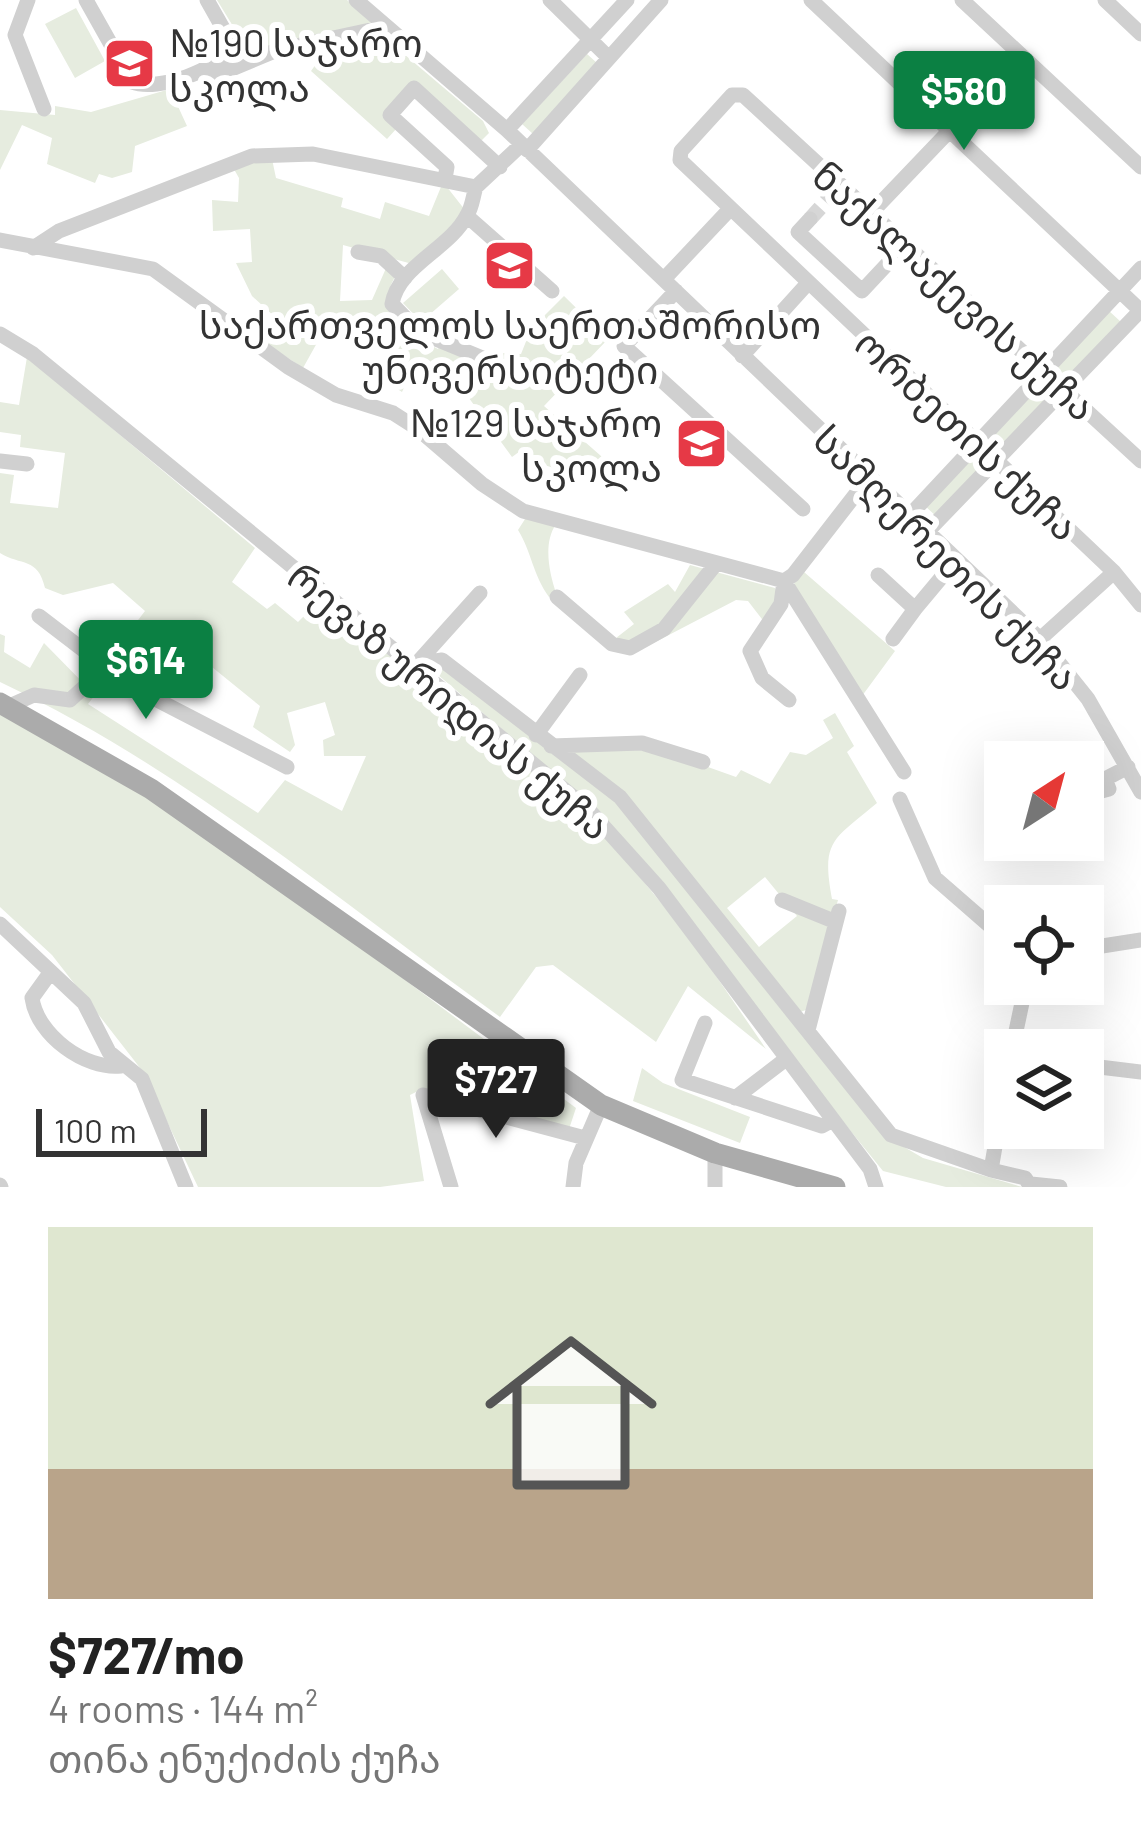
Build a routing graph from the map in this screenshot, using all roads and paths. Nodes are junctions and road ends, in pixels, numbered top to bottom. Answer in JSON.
{"nodes":[{"id":1,"x":28,"y":0,"type":"edge"},
{"id":2,"x":86,"y":0,"type":"edge"},
{"id":3,"x":206,"y":0,"type":"edge"},
{"id":4,"x":356,"y":0,"type":"edge"},
{"id":5,"x":550,"y":0,"type":"edge"},
{"id":6,"x":627,"y":0,"type":"edge"},
{"id":7,"x":661,"y":0,"type":"edge"},
{"id":8,"x":811,"y":0,"type":"edge"},
{"id":9,"x":962,"y":0,"type":"edge"},
{"id":10,"x":1105,"y":0,"type":"edge"},
{"id":11,"x":381,"y":23,"type":"junction"},
{"id":12,"x":1141,"y":34,"type":"edge"},
{"id":13,"x":591,"y":39,"type":"junction"},
{"id":14,"x":1022,"y":56,"type":"junction"},
{"id":15,"x":609,"y":58,"type":"junction"},
{"id":16,"x":210,"y":79,"type":"dead end"},
{"id":17,"x":44,"y":110,"type":"dead end"},
{"id":18,"x":716,"y":114,"type":"joint"},
{"id":19,"x":507,"y":130,"type":"junction"},
{"id":20,"x":950,"y":130,"type":"junction"},
{"id":21,"x":524,"y":148,"type":"junction"},
{"id":22,"x":500,"y":167,"type":"junction"},
{"id":23,"x":1141,"y":167,"type":"edge"},
{"id":24,"x":445,"y":179,"type":"junction"},
{"id":25,"x":476,"y":187,"type":"junction"},
{"id":26,"x":730,"y":209,"type":"junction"},
{"id":27,"x":870,"y":214,"type":"junction"},
{"id":28,"x":467,"y":216,"type":"junction"},
{"id":29,"x":810,"y":219,"type":"dead end"},
{"id":30,"x":0,"y":240,"type":"edge"},
{"id":31,"x":32,"y":248,"type":"junction"},
{"id":32,"x":358,"y":252,"type":"dead end"},
{"id":33,"x":891,"y":260,"type":"dead end"},
{"id":34,"x":831,"y":262,"type":"junction"},
{"id":35,"x":1141,"y":268,"type":"edge"},
{"id":36,"x":404,"y":278,"type":"junction"},
{"id":37,"x":809,"y":284,"type":"junction"},
{"id":38,"x":670,"y":285,"type":"junction"},
{"id":39,"x":1120,"y":290,"type":"junction"},
{"id":40,"x":552,"y":291,"type":"dead end"},
{"id":41,"x":1141,"y":311,"type":"edge"},
{"id":42,"x":0,"y":334,"type":"edge"},
{"id":43,"x":742,"y":356,"type":"junction"},
{"id":44,"x":492,"y":362,"type":"dead end"},
{"id":45,"x":1044,"y":372,"type":"junction"},
{"id":46,"x":1065,"y":389,"type":"junction"},
{"id":47,"x":977,"y":442,"type":"junction"},
{"id":48,"x":997,"y":460,"type":"junction"},
{"id":49,"x":0,"y":461,"type":"edge"},
{"id":50,"x":1141,"y":461,"type":"edge"},
{"id":51,"x":27,"y":464,"type":"dead end"},
{"id":52,"x":869,"y":477,"type":"junction"},
{"id":53,"x":802,"y":509,"type":"dead end"},
{"id":54,"x":910,"y":515,"type":"junction"},
{"id":55,"x":927,"y":532,"type":"junction"},
{"id":56,"x":956,"y":560,"type":"junction"},
{"id":57,"x":715,"y":566,"type":"junction"},
{"id":58,"x":1114,"y":572,"type":"junction"},
{"id":59,"x":878,"y":575,"type":"dead end"},
{"id":60,"x":784,"y":581,"type":"junction"},
{"id":61,"x":480,"y":593,"type":"dead end"},
{"id":62,"x":556,"y":597,"type":"dead end"},
{"id":63,"x":1141,"y":605,"type":"edge"},
{"id":64,"x":914,"y":609,"type":"junction"},
{"id":65,"x":39,"y":616,"type":"dead end"},
{"id":66,"x":893,"y":639,"type":"dead end"},
{"id":67,"x":1040,"y":639,"type":"junction"},
{"id":68,"x":416,"y":664,"type":"junction"},
{"id":69,"x":101,"y":675,"type":"junction"},
{"id":70,"x":580,"y":675,"type":"dead end"},
{"id":71,"x":789,"y":700,"type":"dead end"},
{"id":72,"x":3,"y":705,"type":"edge"},
{"id":73,"x":536,"y":735,"type":"junction"},
{"id":74,"x":551,"y":746,"type":"junction"},
{"id":75,"x":704,"y":762,"type":"dead end"},
{"id":76,"x":286,"y":767,"type":"dead end"},
{"id":77,"x":1128,"y":767,"type":"junction"},
{"id":78,"x":904,"y":772,"type":"dead end"},
{"id":79,"x":1104,"y":790,"type":"edge"},
{"id":80,"x":1141,"y":792,"type":"edge"},
{"id":81,"x":900,"y":799,"type":"dead end"},
{"id":82,"x":782,"y":900,"type":"dead end"},
{"id":83,"x":984,"y":921,"type":"edge"},
{"id":84,"x":0,"y":924,"type":"edge"},
{"id":85,"x":1141,"y":940,"type":"edge"},
{"id":86,"x":1104,"y":946,"type":"edge"},
{"id":87,"x":50,"y":973,"type":"junction"},
{"id":88,"x":705,"y":1023,"type":"dead end"},
{"id":89,"x":808,"y":1030,"type":"junction"},
{"id":90,"x":786,"y":1058,"type":"junction"},
{"id":91,"x":122,"y":1066,"type":"junction"},
{"id":92,"x":1104,"y":1068,"type":"edge"},
{"id":93,"x":1141,"y":1072,"type":"edge"},
{"id":94,"x":735,"y":1098,"type":"junction"},
{"id":95,"x":601,"y":1105,"type":"junction"},
{"id":96,"x":833,"y":1120,"type":"junction"},
{"id":97,"x":585,"y":1138,"type":"junction"},
{"id":98,"x":995,"y":1149,"type":"edge"},
{"id":99,"x":715,"y":1153,"type":"junction"},
{"id":100,"x":991,"y":1170,"type":"junction"},
{"id":101,"x":1031,"y":1185,"type":"edge"},
{"id":102,"x":446,"y":1186,"type":"edge"},
{"id":103,"x":186,"y":1187,"type":"edge"},
{"id":104,"x":573,"y":1187,"type":"edge"},
{"id":105,"x":715,"y":1187,"type":"edge"},
{"id":106,"x":835,"y":1187,"type":"edge"},
{"id":107,"x":876,"y":1187,"type":"edge"},
{"id":108,"x":1060,"y":1187,"type":"edge"}],
"edges":[{"from":1,"to":17,"type":"street"},
{"from":2,"to":3,"type":"street"},
{"from":4,"to":11,"type":"street","name":"სამღერეთის ქუჩა"},
{"from":5,"to":13,"type":"street"},
{"from":6,"to":13,"type":"street"},
{"from":7,"to":15,"type":"street"},
{"from":8,"to":20,"type":"street"},
{"from":9,"to":14,"type":"street"},
{"from":10,"to":12,"type":"street"},
{"from":11,"to":16,"type":"street"},
{"from":11,"to":19,"type":"street","name":"სამღერეთის ქუჩა"},
{"from":13,"to":15,"type":"street"},
{"from":13,"to":19,"type":"street"},
{"from":14,"to":20,"type":"street"},
{"from":14,"to":23,"type":"street"},
{"from":15,"to":21,"type":"street"},
{"from":18,"to":26,"type":"street","name":"ორბეთის ქუჩა"},
{"from":18,"to":27,"type":"street","name":"ნაქალაქევის ქუჩა"},
{"from":19,"to":21,"type":"street","name":"სამღერეთის ქუჩა"},
{"from":20,"to":27,"type":"street"},
{"from":20,"to":39,"type":"street"},
{"from":21,"to":22,"type":"street"},
{"from":21,"to":38,"type":"street","name":"სამღერეთის ქუჩა"},
{"from":22,"to":24,"type":"street"},
{"from":22,"to":25,"type":"street"},
{"from":24,"to":25,"type":"street"},
{"from":24,"to":31,"type":"street"},
{"from":25,"to":28,"type":"street"},
{"from":26,"to":37,"type":"street","name":"ორბეთის ქუჩა"},
{"from":26,"to":38,"type":"street"},
{"from":27,"to":45,"type":"street","name":"ნაქალაქევის ქუჩა"},
{"from":28,"to":36,"type":"street"},
{"from":28,"to":40,"type":"street"},
{"from":29,"to":34,"type":"street"},
{"from":30,"to":31,"type":"street"},
{"from":31,"to":57,"type":"street"},
{"from":32,"to":36,"type":"street"},
{"from":33,"to":34,"type":"street"},
{"from":34,"to":37,"type":"street"},
{"from":35,"to":39,"type":"street"},
{"from":36,"to":44,"type":"street"},
{"from":37,"to":43,"type":"street"},
{"from":37,"to":47,"type":"street","name":"ორბეთის ქუჩა"},
{"from":38,"to":43,"type":"street","name":"სამღერეთის ქუჩა"},
{"from":38,"to":53,"type":"street"},
{"from":39,"to":41,"type":"street"},
{"from":39,"to":45,"type":"street"},
{"from":41,"to":46,"type":"street"},
{"from":42,"to":68,"type":"street","name":"რევაზ ურიდიას ქუჩა"},
{"from":43,"to":52,"type":"street","name":"სამღერეთის ქუჩა"},
{"from":45,"to":46,"type":"street","name":"ნაქალაქევის ქუჩა"},
{"from":45,"to":47,"type":"street"},
{"from":46,"to":48,"type":"street"},
{"from":46,"to":50,"type":"street","name":"ნაქალაქევის ქუჩა"},
{"from":47,"to":48,"type":"street","name":"ორბეთის ქუჩა"},
{"from":47,"to":54,"type":"street"},
{"from":48,"to":55,"type":"street"},
{"from":48,"to":58,"type":"street","name":"ორბეთის ქუჩა"},
{"from":49,"to":51,"type":"street"},
{"from":52,"to":54,"type":"street","name":"სამღერეთის ქუჩა"},
{"from":52,"to":60,"type":"street"},
{"from":54,"to":55,"type":"street","name":"სამღერეთის ქუჩა"},
{"from":55,"to":56,"type":"street","name":"სამღერეთის ქუჩა"},
{"from":56,"to":64,"type":"street"},
{"from":56,"to":67,"type":"street","name":"სამღერეთის ქუჩა"},
{"from":57,"to":60,"type":"street"},
{"from":57,"to":62,"type":"street"},
{"from":58,"to":63,"type":"street","name":"ორბეთის ქუჩა"},
{"from":58,"to":67,"type":"street"},
{"from":59,"to":64,"type":"street"},
{"from":60,"to":71,"type":"street"},
{"from":60,"to":78,"type":"street"},
{"from":61,"to":68,"type":"street"},
{"from":64,"to":66,"type":"street"},
{"from":65,"to":69,"type":"street"},
{"from":67,"to":77,"type":"street","name":"სამღერეთის ქუჩა"},
{"from":68,"to":73,"type":"street"},
{"from":68,"to":90,"type":"street","name":"რევაზ ურიდიას ქუჩა"},
{"from":69,"to":72,"type":"street"},
{"from":69,"to":76,"type":"street"},
{"from":70,"to":73,"type":"street"},
{"from":72,"to":95,"type":"main road"},
{"from":73,"to":74,"type":"street"},
{"from":74,"to":75,"type":"street"},
{"from":74,"to":89,"type":"street"},
{"from":77,"to":79,"type":"street"},
{"from":77,"to":80,"type":"street","name":"სამღერეთის ქუჩა"},
{"from":81,"to":83,"type":"street"},
{"from":82,"to":89,"type":"street"},
{"from":84,"to":87,"type":"street"},
{"from":85,"to":86,"type":"street"},
{"from":87,"to":91,"type":"street"},
{"from":87,"to":91,"type":"street"},
{"from":88,"to":94,"type":"street"},
{"from":89,"to":100,"type":"street"},
{"from":90,"to":94,"type":"street"},
{"from":90,"to":96,"type":"street","name":"რევაზ ურიდიას ქუჩა"},
{"from":91,"to":103,"type":"street"},
{"from":92,"to":93,"type":"street"},
{"from":94,"to":96,"type":"street"},
{"from":95,"to":97,"type":"street"},
{"from":95,"to":99,"type":"main road"},
{"from":96,"to":107,"type":"street","name":"რევაზ ურიდიას ქუჩა"},
{"from":97,"to":102,"type":"street"},
{"from":97,"to":104,"type":"street"},
{"from":98,"to":100,"type":"street"},
{"from":99,"to":105,"type":"street"},
{"from":99,"to":106,"type":"main road"},
{"from":100,"to":101,"type":"street"},
{"from":101,"to":108,"type":"street"}]}
